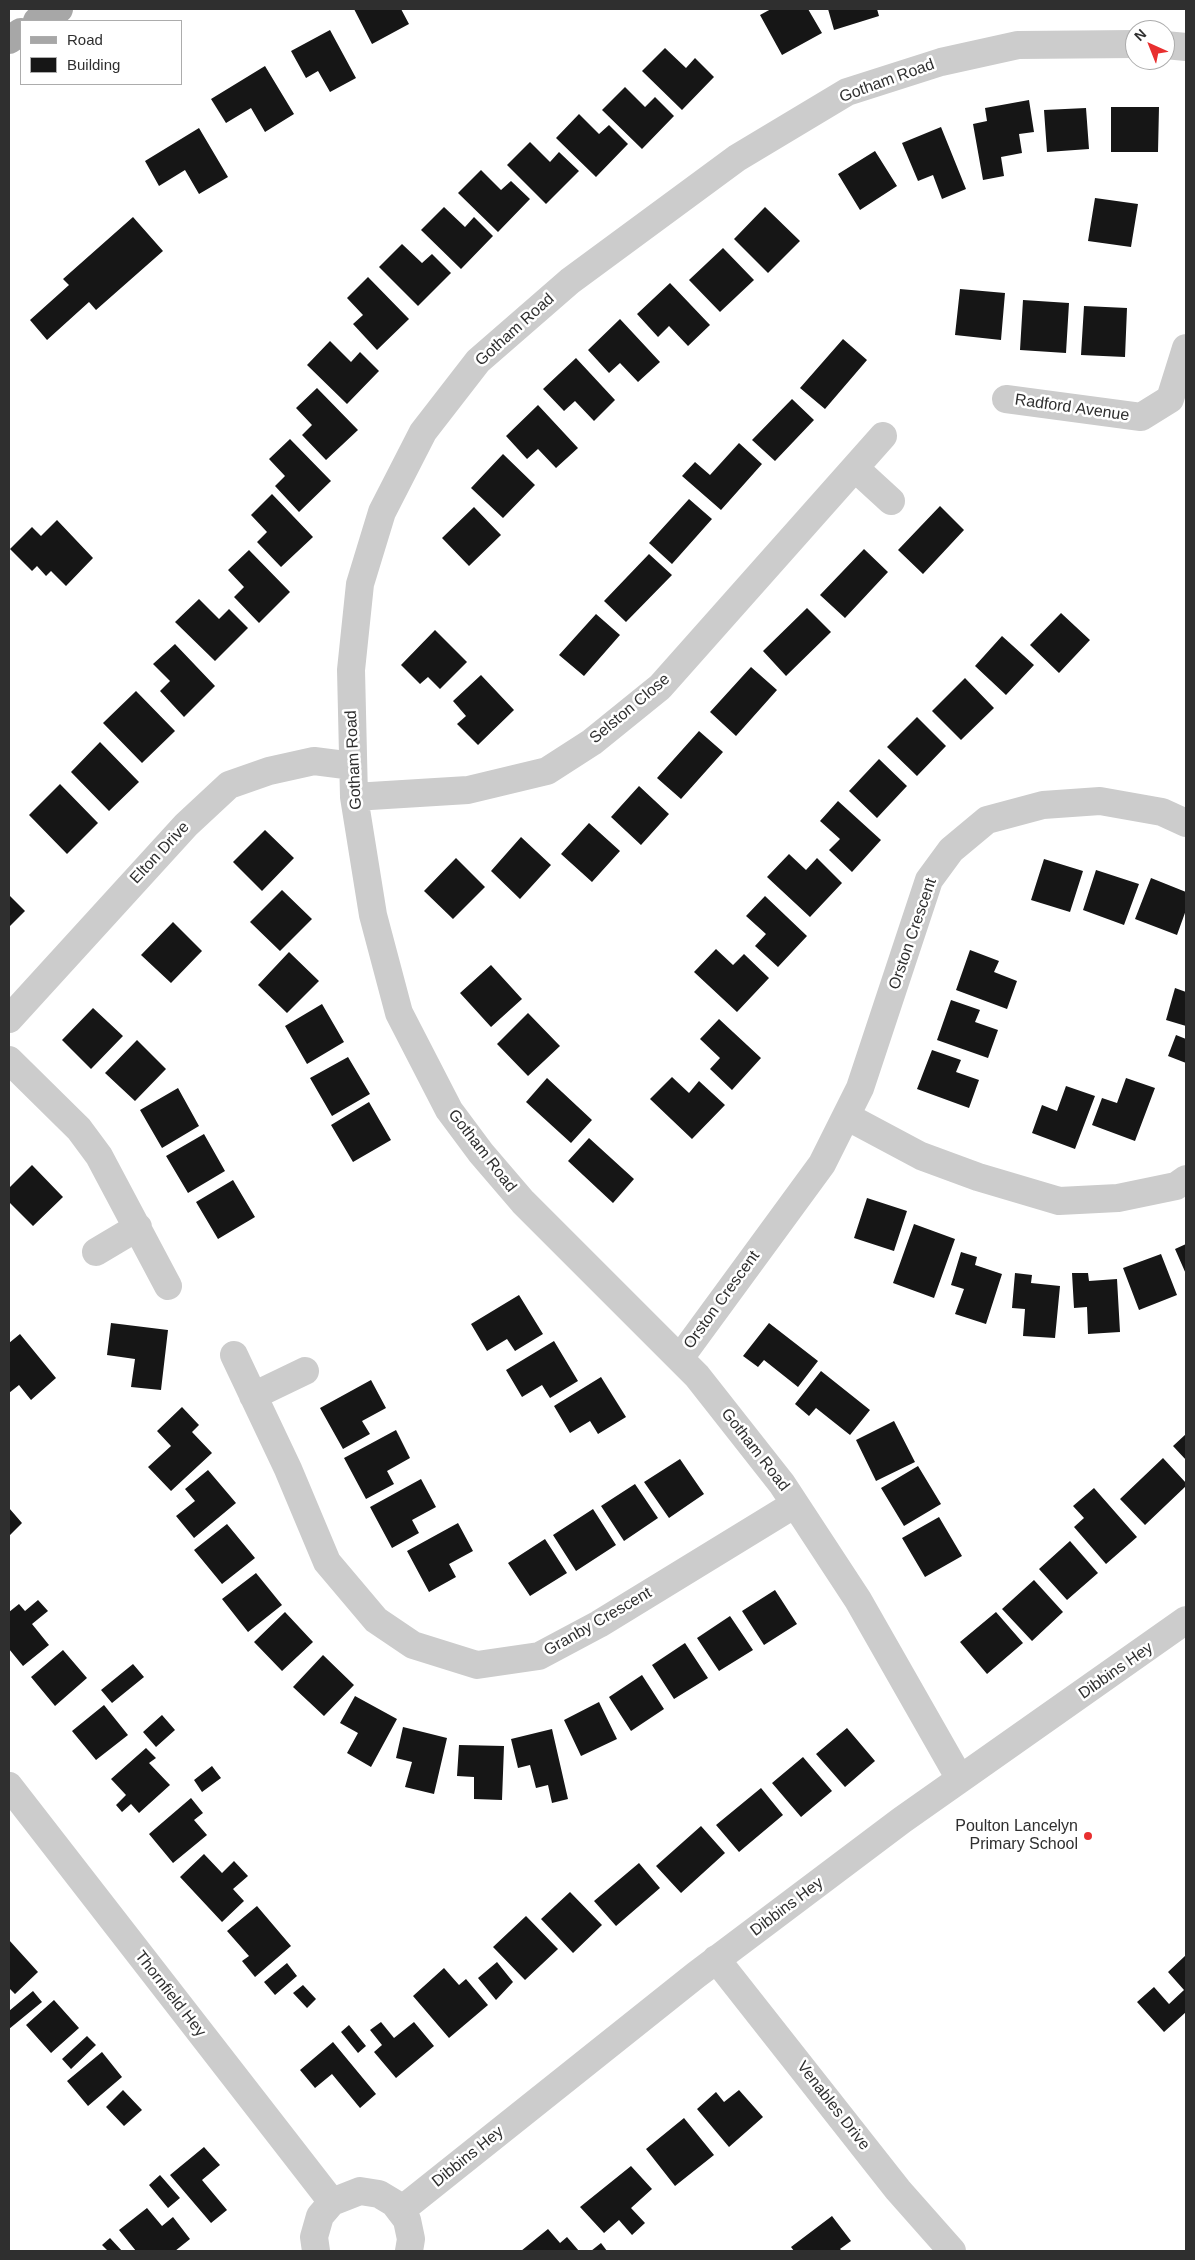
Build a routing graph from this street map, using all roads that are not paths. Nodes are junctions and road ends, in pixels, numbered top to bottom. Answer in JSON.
{"nodes":[{"id":1,"x":60,"y":9,"type":"edge"},
{"id":2,"x":39,"y":20,"type":"edge"},
{"id":3,"x":20,"y":33,"type":"edge"},
{"id":4,"x":9,"y":40,"type":"edge"},
{"id":5,"x":1125,"y":44,"type":"edge"},
{"id":6,"x":1186,"y":348,"type":"edge"},
{"id":7,"x":1006,"y":399,"type":"dead end"},
{"id":8,"x":883,"y":436,"type":"dead end"},
{"id":9,"x":855,"y":468,"type":"junction"},
{"id":10,"x":891,"y":500,"type":"dead end"},
{"id":11,"x":353,"y":766,"type":"junction"},
{"id":12,"x":354,"y":797,"type":"junction"},
{"id":13,"x":1186,"y":823,"type":"edge"},
{"id":14,"x":9,"y":1019,"type":"edge"},
{"id":15,"x":9,"y":1060,"type":"edge"},
{"id":16,"x":846,"y":1116,"type":"junction"},
{"id":17,"x":1186,"y":1179,"type":"edge"},
{"id":18,"x":138,"y":1227,"type":"junction"},
{"id":19,"x":96,"y":1252,"type":"dead end"},
{"id":20,"x":168,"y":1286,"type":"dead end"},
{"id":21,"x":234,"y":1355,"type":"dead end"},
{"id":22,"x":680,"y":1358,"type":"junction"},
{"id":23,"x":305,"y":1372,"type":"dead end"},
{"id":24,"x":253,"y":1396,"type":"junction"},
{"id":25,"x":796,"y":1504,"type":"junction"},
{"id":26,"x":1186,"y":1620,"type":"edge"},
{"id":27,"x":960,"y":1779,"type":"junction"},
{"id":28,"x":9,"y":1786,"type":"edge"},
{"id":29,"x":716,"y":1959,"type":"junction"},
{"id":30,"x":332,"y":2202,"type":"junction"},
{"id":31,"x":400,"y":2211,"type":"junction"},
{"id":32,"x":316,"y":2251,"type":"edge"},
{"id":33,"x":409,"y":2251,"type":"edge"},
{"id":34,"x":952,"y":2251,"type":"edge"}],
"edges":[{"from":1,"to":2,"type":"main road"},
{"from":3,"to":4,"type":"main road"},
{"from":5,"to":11,"type":"street","name":"Gotham Road"},
{"from":6,"to":7,"type":"street","name":"Radford Avenue"},
{"from":8,"to":9,"type":"street","name":"Selston Close"},
{"from":9,"to":10,"type":"street"},
{"from":9,"to":12,"type":"street","name":"Selston Close"},
{"from":11,"to":12,"type":"street","name":"Gotham Road"},
{"from":11,"to":14,"type":"street","name":"Elton Drive"},
{"from":12,"to":22,"type":"street","name":"Gotham Road"},
{"from":13,"to":16,"type":"street","name":"Orston Crescent"},
{"from":15,"to":18,"type":"street"},
{"from":16,"to":17,"type":"street"},
{"from":16,"to":22,"type":"street","name":"Orston Crescent"},
{"from":18,"to":19,"type":"street"},
{"from":18,"to":20,"type":"street"},
{"from":21,"to":24,"type":"street","name":"Granby Crescent"},
{"from":22,"to":25,"type":"street","name":"Gotham Road"},
{"from":23,"to":24,"type":"street"},
{"from":24,"to":25,"type":"street","name":"Granby Crescent"},
{"from":25,"to":27,"type":"street","name":"Gotham Road"},
{"from":26,"to":27,"type":"street","name":"Dibbins Hey"},
{"from":27,"to":29,"type":"street","name":"Dibbins Hey"},
{"from":28,"to":30,"type":"street","name":"Thornfield Hey"},
{"from":29,"to":31,"type":"street","name":"Dibbins Hey"},
{"from":29,"to":34,"type":"street","name":"Venables Drive"},
{"from":30,"to":31,"type":"street"},
{"from":30,"to":32,"type":"street"},
{"from":31,"to":33,"type":"street"}]}
